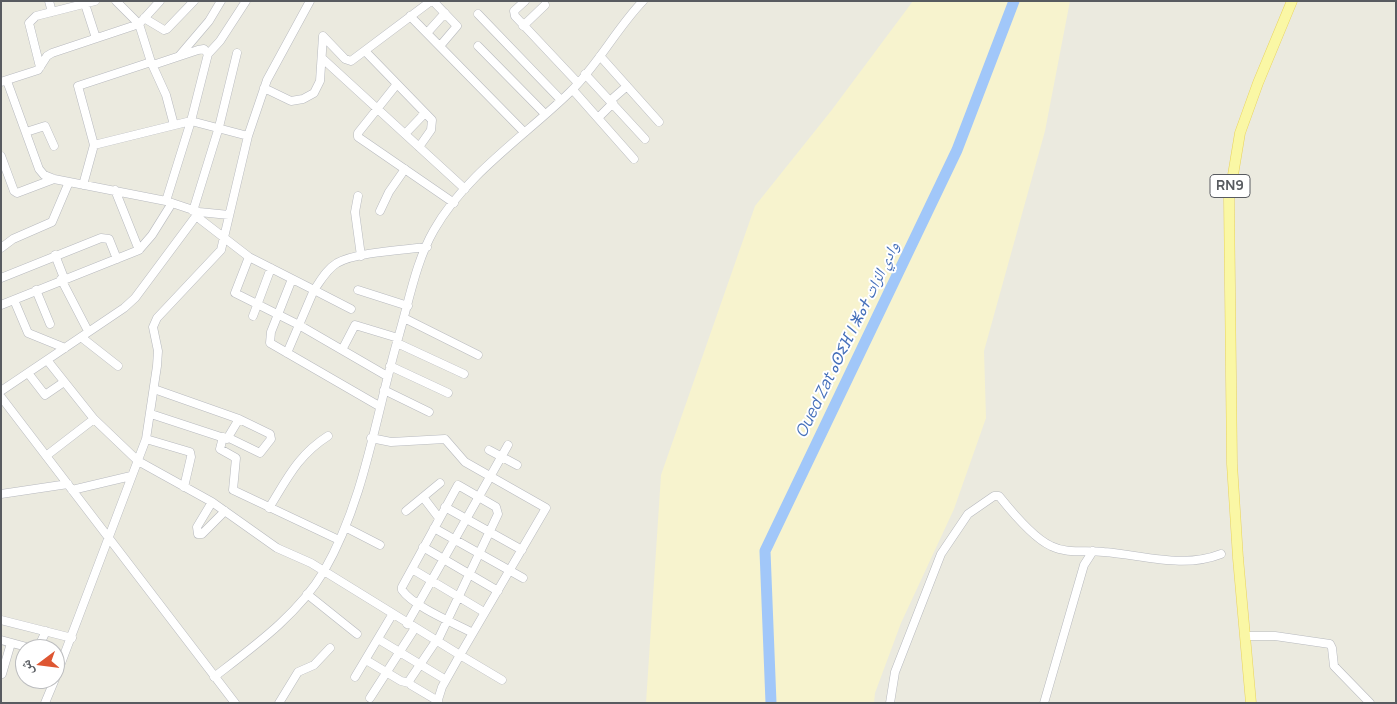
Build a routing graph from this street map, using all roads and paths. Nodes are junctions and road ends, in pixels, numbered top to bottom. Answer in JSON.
{"nodes":[{"id":1,"x":48,"y":1,"type":"edge"},
{"id":2,"x":95,"y":1,"type":"edge"},
{"id":3,"x":116,"y":1,"type":"edge"},
{"id":4,"x":160,"y":1,"type":"edge"},
{"id":5,"x":194,"y":1,"type":"edge"},
{"id":6,"x":221,"y":1,"type":"edge"},
{"id":7,"x":246,"y":1,"type":"edge"},
{"id":8,"x":310,"y":1,"type":"edge"},
{"id":9,"x":432,"y":1,"type":"edge"},
{"id":10,"x":525,"y":1,"type":"edge"},
{"id":11,"x":631,"y":1,"type":"edge"},
{"id":12,"x":1292,"y":1,"type":"edge"},
{"id":13,"x":84,"y":2,"type":"edge"},
{"id":14,"x":640,"y":3,"type":"edge"},
{"id":15,"x":545,"y":5,"type":"dead end"},
{"id":16,"x":52,"y":12,"type":"junction"},
{"id":17,"x":445,"y":13,"type":"junction"},
{"id":18,"x":478,"y":14,"type":"dead end"},
{"id":19,"x":410,"y":16,"type":"junction"},
{"id":20,"x":142,"y":21,"type":"junction"},
{"id":21,"x":523,"y":26,"type":"junction"},
{"id":22,"x":427,"y":33,"type":"junction"},
{"id":23,"x":96,"y":38,"type":"junction"},
{"id":24,"x":440,"y":46,"type":"junction"},
{"id":25,"x":478,"y":46,"type":"dead end"},
{"id":26,"x":364,"y":51,"type":"junction"},
{"id":27,"x":237,"y":53,"type":"dead end"},
{"id":28,"x":208,"y":54,"type":"junction"},
{"id":29,"x":180,"y":56,"type":"junction"},
{"id":30,"x":600,"y":56,"type":"junction"},
{"id":31,"x":323,"y":59,"type":"junction"},
{"id":32,"x":152,"y":63,"type":"junction"},
{"id":33,"x":40,"y":67,"type":"junction"},
{"id":34,"x":585,"y":74,"type":"junction"},
{"id":35,"x":4,"y":82,"type":"edge"},
{"id":36,"x":397,"y":84,"type":"junction"},
{"id":37,"x":575,"y":86,"type":"junction"},
{"id":38,"x":628,"y":86,"type":"junction"},
{"id":39,"x":264,"y":88,"type":"junction"},
{"id":40,"x":561,"y":100,"type":"junction"},
{"id":41,"x":612,"y":102,"type":"junction"},
{"id":42,"x":376,"y":108,"type":"junction"},
{"id":43,"x":425,"y":112,"type":"junction"},
{"id":44,"x":545,"y":114,"type":"junction"},
{"id":45,"x":598,"y":118,"type":"junction"},
{"id":46,"x":191,"y":121,"type":"junction"},
{"id":47,"x":659,"y":122,"type":"dead end"},
{"id":48,"x":174,"y":125,"type":"junction"},
{"id":49,"x":219,"y":127,"type":"junction"},
{"id":50,"x":26,"y":132,"type":"junction"},
{"id":51,"x":524,"y":132,"type":"junction"},
{"id":52,"x":405,"y":134,"type":"junction"},
{"id":53,"x":248,"y":136,"type":"junction"},
{"id":54,"x":645,"y":139,"type":"dead end"},
{"id":55,"x":94,"y":145,"type":"junction"},
{"id":56,"x":54,"y":146,"type":"dead end"},
{"id":57,"x":419,"y":147,"type":"junction"},
{"id":58,"x":2,"y":155,"type":"edge"},
{"id":59,"x":634,"y":159,"type":"dead end"},
{"id":60,"x":405,"y":169,"type":"junction"},
{"id":61,"x":54,"y":179,"type":"junction"},
{"id":62,"x":69,"y":182,"type":"junction"},
{"id":63,"x":83,"y":185,"type":"junction"},
{"id":64,"x":466,"y":189,"type":"junction"},
{"id":65,"x":115,"y":190,"type":"junction"},
{"id":66,"x":358,"y":196,"type":"dead end"},
{"id":67,"x":169,"y":202,"type":"junction"},
{"id":68,"x":454,"y":202,"type":"junction"},
{"id":69,"x":380,"y":211,"type":"dead end"},
{"id":70,"x":196,"y":213,"type":"junction"},
{"id":71,"x":228,"y":215,"type":"junction"},
{"id":72,"x":223,"y":237,"type":"junction"},
{"id":73,"x":427,"y":247,"type":"junction"},
{"id":74,"x":1,"y":248,"type":"edge"},
{"id":75,"x":139,"y":250,"type":"junction"},
{"id":76,"x":55,"y":255,"type":"junction"},
{"id":77,"x":361,"y":256,"type":"junction"},
{"id":78,"x":249,"y":257,"type":"junction"},
{"id":79,"x":117,"y":259,"type":"junction"},
{"id":80,"x":271,"y":268,"type":"junction"},
{"id":81,"x":1,"y":278,"type":"edge"},
{"id":82,"x":62,"y":279,"type":"junction"},
{"id":83,"x":292,"y":279,"type":"junction"},
{"id":84,"x":36,"y":290,"type":"junction"},
{"id":85,"x":314,"y":290,"type":"junction"},
{"id":86,"x":358,"y":290,"type":"dead end"},
{"id":87,"x":14,"y":300,"type":"junction"},
{"id":88,"x":258,"y":303,"type":"junction"},
{"id":89,"x":1,"y":305,"type":"edge"},
{"id":90,"x":408,"y":306,"type":"junction"},
{"id":91,"x":351,"y":309,"type":"dead end"},
{"id":92,"x":278,"y":314,"type":"junction"},
{"id":93,"x":253,"y":316,"type":"dead end"},
{"id":94,"x":404,"y":318,"type":"junction"},
{"id":95,"x":50,"y":324,"type":"dead end"},
{"id":96,"x":299,"y":326,"type":"junction"},
{"id":97,"x":88,"y":331,"type":"junction"},
{"id":98,"x":80,"y":337,"type":"junction"},
{"id":99,"x":398,"y":340,"type":"junction"},
{"id":100,"x":65,"y":348,"type":"junction"},
{"id":101,"x":342,"y":350,"type":"junction"},
{"id":102,"x":287,"y":353,"type":"junction"},
{"id":103,"x":478,"y":356,"type":"dead end"},
{"id":104,"x":47,"y":360,"type":"junction"},
{"id":105,"x":118,"y":366,"type":"dead end"},
{"id":106,"x":390,"y":366,"type":"junction"},
{"id":107,"x":28,"y":373,"type":"junction"},
{"id":108,"x":464,"y":374,"type":"dead end"},
{"id":109,"x":387,"y":376,"type":"junction"},
{"id":110,"x":64,"y":382,"type":"junction"},
{"id":111,"x":154,"y":389,"type":"junction"},
{"id":112,"x":384,"y":390,"type":"junction"},
{"id":113,"x":1,"y":391,"type":"edge"},
{"id":114,"x":448,"y":393,"type":"dead end"},
{"id":115,"x":1,"y":397,"type":"edge"},
{"id":116,"x":379,"y":406,"type":"junction"},
{"id":117,"x":429,"y":412,"type":"dead end"},
{"id":118,"x":151,"y":414,"type":"junction"},
{"id":119,"x":94,"y":419,"type":"junction"},
{"id":120,"x":239,"y":419,"type":"junction"},
{"id":121,"x":328,"y":436,"type":"dead end"},
{"id":122,"x":226,"y":438,"type":"junction"},
{"id":123,"x":371,"y":438,"type":"junction"},
{"id":124,"x":146,"y":439,"type":"junction"},
{"id":125,"x":508,"y":445,"type":"dead end"},
{"id":126,"x":489,"y":450,"type":"dead end"},
{"id":127,"x":46,"y":456,"type":"junction"},
{"id":128,"x":501,"y":456,"type":"junction"},
{"id":129,"x":138,"y":461,"type":"junction"},
{"id":130,"x":517,"y":465,"type":"dead end"},
{"id":131,"x":131,"y":476,"type":"junction"},
{"id":132,"x":489,"y":477,"type":"junction"},
{"id":133,"x":440,"y":483,"type":"dead end"},
{"id":134,"x":70,"y":487,"type":"junction"},
{"id":135,"x":184,"y":487,"type":"junction"},
{"id":136,"x":1,"y":494,"type":"edge"},
{"id":137,"x":478,"y":496,"type":"junction"},
{"id":138,"x":423,"y":497,"type":"junction"},
{"id":139,"x":212,"y":502,"type":"junction"},
{"id":140,"x":445,"y":507,"type":"junction"},
{"id":141,"x":269,"y":508,"type":"junction"},
{"id":142,"x":225,"y":511,"type":"junction"},
{"id":143,"x":406,"y":511,"type":"dead end"},
{"id":144,"x":439,"y":518,"type":"junction"},
{"id":145,"x":466,"y":519,"type":"junction"},
{"id":146,"x":344,"y":527,"type":"junction"},
{"id":147,"x":434,"y":528,"type":"junction"},
{"id":148,"x":489,"y":532,"type":"junction"},
{"id":149,"x":110,"y":539,"type":"junction"},
{"id":150,"x":339,"y":540,"type":"junction"},
{"id":151,"x":454,"y":540,"type":"junction"},
{"id":152,"x":380,"y":545,"type":"dead end"},
{"id":153,"x":423,"y":547,"type":"junction"},
{"id":154,"x":522,"y":550,"type":"junction"},
{"id":155,"x":1093,"y":551,"type":"junction"},
{"id":156,"x":480,"y":554,"type":"junction"},
{"id":157,"x":1221,"y":554,"type":"dead end"},
{"id":158,"x":443,"y":560,"type":"junction"},
{"id":159,"x":412,"y":569,"type":"junction"},
{"id":160,"x":509,"y":570,"type":"junction"},
{"id":161,"x":323,"y":572,"type":"junction"},
{"id":162,"x":469,"y":576,"type":"junction"},
{"id":163,"x":523,"y":578,"type":"dead end"},
{"id":164,"x":431,"y":582,"type":"junction"},
{"id":165,"x":498,"y":591,"type":"junction"},
{"id":166,"x":307,"y":594,"type":"junction"},
{"id":167,"x":459,"y":599,"type":"junction"},
{"id":168,"x":419,"y":603,"type":"junction"},
{"id":169,"x":484,"y":612,"type":"junction"},
{"id":170,"x":392,"y":615,"type":"junction"},
{"id":171,"x":1,"y":620,"type":"edge"},
{"id":172,"x":449,"y":620,"type":"junction"},
{"id":173,"x":411,"y":626,"type":"junction"},
{"id":174,"x":46,"y":631,"type":"junction"},
{"id":175,"x":473,"y":633,"type":"junction"},
{"id":176,"x":357,"y":634,"type":"dead end"},
{"id":177,"x":1244,"y":636,"type":"junction"},
{"id":178,"x":72,"y":638,"type":"junction"},
{"id":179,"x":378,"y":639,"type":"junction"},
{"id":180,"x":1,"y":640,"type":"edge"},
{"id":181,"x":436,"y":642,"type":"junction"},
{"id":182,"x":11,"y":643,"type":"junction"},
{"id":183,"x":330,"y":648,"type":"dead end"},
{"id":184,"x":400,"y":652,"type":"junction"},
{"id":185,"x":65,"y":655,"type":"edge"},
{"id":186,"x":460,"y":655,"type":"junction"},
{"id":187,"x":366,"y":660,"type":"junction"},
{"id":188,"x":420,"y":664,"type":"junction"},
{"id":189,"x":386,"y":672,"type":"junction"},
{"id":190,"x":2,"y":674,"type":"edge"},
{"id":191,"x":214,"y":677,"type":"junction"},
{"id":192,"x":356,"y":677,"type":"dead end"},
{"id":193,"x":446,"y":680,"type":"junction"},
{"id":194,"x":502,"y":680,"type":"dead end"},
{"id":195,"x":409,"y":683,"type":"junction"},
{"id":196,"x":51,"y":689,"type":"edge"},
{"id":197,"x":370,"y":698,"type":"dead end"},
{"id":198,"x":438,"y":702,"type":"edge"},
{"id":199,"x":45,"y":703,"type":"edge"},
{"id":200,"x":235,"y":703,"type":"edge"},
{"id":201,"x":279,"y":703,"type":"edge"},
{"id":202,"x":890,"y":703,"type":"edge"},
{"id":203,"x":1044,"y":703,"type":"edge"},
{"id":204,"x":1251,"y":703,"type":"edge"},
{"id":205,"x":1370,"y":703,"type":"edge"}],
"edges":[{"from":1,"to":16,"type":"street"},
{"from":2,"to":13,"type":"street"},
{"from":3,"to":20,"type":"street"},
{"from":4,"to":20,"type":"street"},
{"from":5,"to":20,"type":"street"},
{"from":6,"to":29,"type":"street"},
{"from":7,"to":28,"type":"street"},
{"from":8,"to":39,"type":"street"},
{"from":9,"to":17,"type":"street"},
{"from":9,"to":19,"type":"street"},
{"from":10,"to":21,"type":"street"},
{"from":11,"to":14,"type":"street"},
{"from":12,"to":177,"type":"main road","number":"RN9"},
{"from":13,"to":16,"type":"street"},
{"from":13,"to":23,"type":"street"},
{"from":14,"to":30,"type":"street"},
{"from":15,"to":21,"type":"street"},
{"from":16,"to":33,"type":"street"},
{"from":17,"to":22,"type":"street"},
{"from":17,"to":24,"type":"street"},
{"from":18,"to":40,"type":"street"},
{"from":19,"to":22,"type":"street"},
{"from":19,"to":26,"type":"street"},
{"from":20,"to":23,"type":"street"},
{"from":20,"to":32,"type":"street"},
{"from":21,"to":37,"type":"street"},
{"from":22,"to":24,"type":"street"},
{"from":23,"to":33,"type":"street"},
{"from":24,"to":51,"type":"street"},
{"from":25,"to":44,"type":"street"},
{"from":26,"to":31,"type":"street"},
{"from":26,"to":36,"type":"street"},
{"from":27,"to":49,"type":"street"},
{"from":28,"to":29,"type":"street"},
{"from":28,"to":46,"type":"street"},
{"from":29,"to":32,"type":"street"},
{"from":30,"to":34,"type":"street"},
{"from":30,"to":38,"type":"street"},
{"from":31,"to":39,"type":"street"},
{"from":31,"to":42,"type":"street"},
{"from":32,"to":48,"type":"street"},
{"from":32,"to":55,"type":"street"},
{"from":33,"to":35,"type":"street"},
{"from":34,"to":37,"type":"street"},
{"from":34,"to":41,"type":"street"},
{"from":35,"to":50,"type":"street"},
{"from":36,"to":42,"type":"street"},
{"from":36,"to":43,"type":"street"},
{"from":37,"to":40,"type":"street"},
{"from":37,"to":45,"type":"street"},
{"from":38,"to":41,"type":"street"},
{"from":38,"to":47,"type":"street"},
{"from":39,"to":53,"type":"street"},
{"from":40,"to":44,"type":"street"},
{"from":41,"to":45,"type":"street"},
{"from":41,"to":54,"type":"street"},
{"from":42,"to":52,"type":"street"},
{"from":42,"to":60,"type":"street"},
{"from":43,"to":52,"type":"street"},
{"from":43,"to":57,"type":"street"},
{"from":44,"to":51,"type":"street"},
{"from":45,"to":59,"type":"street"},
{"from":46,"to":48,"type":"street"},
{"from":46,"to":49,"type":"street"},
{"from":46,"to":67,"type":"street"},
{"from":48,"to":55,"type":"street"},
{"from":49,"to":53,"type":"street"},
{"from":49,"to":70,"type":"street"},
{"from":50,"to":56,"type":"street"},
{"from":50,"to":61,"type":"street"},
{"from":51,"to":64,"type":"street"},
{"from":52,"to":57,"type":"street"},
{"from":53,"to":71,"type":"street"},
{"from":55,"to":63,"type":"street"},
{"from":57,"to":64,"type":"street"},
{"from":58,"to":61,"type":"street"},
{"from":60,"to":68,"type":"street"},
{"from":60,"to":69,"type":"street"},
{"from":61,"to":62,"type":"street"},
{"from":62,"to":63,"type":"street"},
{"from":62,"to":74,"type":"street"},
{"from":63,"to":65,"type":"street"},
{"from":64,"to":68,"type":"street"},
{"from":65,"to":67,"type":"street"},
{"from":65,"to":75,"type":"street"},
{"from":66,"to":77,"type":"street"},
{"from":67,"to":70,"type":"street"},
{"from":67,"to":75,"type":"street"},
{"from":68,"to":73,"type":"street"},
{"from":70,"to":71,"type":"street"},
{"from":70,"to":72,"type":"street"},
{"from":70,"to":97,"type":"street"},
{"from":71,"to":72,"type":"street"},
{"from":72,"to":78,"type":"street"},
{"from":72,"to":111,"type":"street"},
{"from":73,"to":77,"type":"street"},
{"from":73,"to":90,"type":"street"},
{"from":75,"to":79,"type":"street"},
{"from":76,"to":79,"type":"street"},
{"from":76,"to":81,"type":"street"},
{"from":76,"to":82,"type":"street"},
{"from":77,"to":85,"type":"street"},
{"from":78,"to":80,"type":"street"},
{"from":78,"to":88,"type":"street"},
{"from":79,"to":82,"type":"street"},
{"from":80,"to":83,"type":"street"},
{"from":80,"to":88,"type":"street"},
{"from":82,"to":84,"type":"street"},
{"from":82,"to":97,"type":"street"},
{"from":83,"to":85,"type":"street"},
{"from":83,"to":92,"type":"street"},
{"from":84,"to":87,"type":"street"},
{"from":84,"to":95,"type":"street"},
{"from":85,"to":91,"type":"street"},
{"from":85,"to":96,"type":"street"},
{"from":86,"to":90,"type":"street"},
{"from":87,"to":89,"type":"street"},
{"from":87,"to":100,"type":"street"},
{"from":88,"to":92,"type":"street"},
{"from":88,"to":93,"type":"street"},
{"from":90,"to":94,"type":"street"},
{"from":92,"to":96,"type":"street"},
{"from":92,"to":102,"type":"street"},
{"from":94,"to":99,"type":"street"},
{"from":94,"to":103,"type":"street"},
{"from":96,"to":101,"type":"street"},
{"from":96,"to":102,"type":"street"},
{"from":97,"to":98,"type":"street"},
{"from":98,"to":100,"type":"street"},
{"from":98,"to":105,"type":"street"},
{"from":99,"to":101,"type":"street"},
{"from":99,"to":106,"type":"street"},
{"from":99,"to":108,"type":"street"},
{"from":100,"to":104,"type":"street"},
{"from":101,"to":109,"type":"street"},
{"from":102,"to":116,"type":"street"},
{"from":104,"to":107,"type":"street"},
{"from":104,"to":110,"type":"street"},
{"from":106,"to":109,"type":"street"},
{"from":106,"to":114,"type":"street"},
{"from":107,"to":110,"type":"street"},
{"from":107,"to":113,"type":"street"},
{"from":109,"to":112,"type":"street"},
{"from":110,"to":119,"type":"street"},
{"from":111,"to":118,"type":"street"},
{"from":111,"to":120,"type":"street"},
{"from":112,"to":116,"type":"street"},
{"from":112,"to":117,"type":"street"},
{"from":115,"to":127,"type":"street"},
{"from":116,"to":123,"type":"street"},
{"from":118,"to":122,"type":"street"},
{"from":118,"to":124,"type":"street"},
{"from":119,"to":127,"type":"street"},
{"from":119,"to":129,"type":"street"},
{"from":120,"to":122,"type":"street"},
{"from":120,"to":122,"type":"street"},
{"from":121,"to":141,"type":"street"},
{"from":122,"to":141,"type":"street"},
{"from":123,"to":132,"type":"street"},
{"from":123,"to":146,"type":"street"},
{"from":124,"to":129,"type":"street"},
{"from":124,"to":135,"type":"street"},
{"from":125,"to":128,"type":"street"},
{"from":126,"to":128,"type":"street"},
{"from":127,"to":134,"type":"street"},
{"from":128,"to":130,"type":"street"},
{"from":128,"to":132,"type":"street"},
{"from":129,"to":131,"type":"street"},
{"from":129,"to":135,"type":"street"},
{"from":131,"to":134,"type":"street"},
{"from":131,"to":149,"type":"street"},
{"from":132,"to":137,"type":"street"},
{"from":132,"to":154,"type":"street"},
{"from":133,"to":138,"type":"street"},
{"from":134,"to":136,"type":"street"},
{"from":134,"to":149,"type":"street"},
{"from":135,"to":139,"type":"street"},
{"from":137,"to":140,"type":"street"},
{"from":137,"to":145,"type":"street"},
{"from":137,"to":148,"type":"street"},
{"from":138,"to":143,"type":"street"},
{"from":138,"to":144,"type":"street"},
{"from":139,"to":142,"type":"street"},
{"from":139,"to":142,"type":"street"},
{"from":140,"to":144,"type":"street"},
{"from":140,"to":145,"type":"street"},
{"from":141,"to":150,"type":"street"},
{"from":142,"to":161,"type":"street"},
{"from":144,"to":147,"type":"street"},
{"from":145,"to":148,"type":"street"},
{"from":145,"to":151,"type":"street"},
{"from":146,"to":150,"type":"street"},
{"from":146,"to":152,"type":"street"},
{"from":147,"to":151,"type":"street"},
{"from":147,"to":153,"type":"street"},
{"from":148,"to":154,"type":"street"},
{"from":148,"to":156,"type":"street"},
{"from":149,"to":178,"type":"street"},
{"from":149,"to":191,"type":"street"},
{"from":150,"to":161,"type":"street"},
{"from":151,"to":156,"type":"street"},
{"from":151,"to":158,"type":"street"},
{"from":153,"to":158,"type":"street"},
{"from":153,"to":159,"type":"street"},
{"from":154,"to":160,"type":"street"},
{"from":155,"to":157,"type":"street"},
{"from":155,"to":202,"type":"street"},
{"from":155,"to":203,"type":"street"},
{"from":156,"to":160,"type":"street"},
{"from":156,"to":162,"type":"street"},
{"from":158,"to":162,"type":"street"},
{"from":158,"to":164,"type":"street"},
{"from":159,"to":164,"type":"street"},
{"from":159,"to":168,"type":"street"},
{"from":160,"to":163,"type":"street"},
{"from":160,"to":165,"type":"street"},
{"from":161,"to":166,"type":"street"},
{"from":161,"to":170,"type":"street"},
{"from":162,"to":165,"type":"street"},
{"from":162,"to":167,"type":"street"},
{"from":164,"to":167,"type":"street"},
{"from":164,"to":168,"type":"street"},
{"from":165,"to":169,"type":"street"},
{"from":166,"to":176,"type":"street"},
{"from":166,"to":191,"type":"street"},
{"from":167,"to":169,"type":"street"},
{"from":167,"to":172,"type":"street"},
{"from":168,"to":172,"type":"street"},
{"from":168,"to":173,"type":"street"},
{"from":169,"to":175,"type":"street"},
{"from":170,"to":173,"type":"street"},
{"from":170,"to":179,"type":"street"},
{"from":171,"to":174,"type":"street"},
{"from":172,"to":175,"type":"street"},
{"from":172,"to":181,"type":"street"},
{"from":173,"to":181,"type":"street"},
{"from":173,"to":184,"type":"street"},
{"from":174,"to":178,"type":"street"},
{"from":174,"to":182,"type":"street"},
{"from":175,"to":186,"type":"street"},
{"from":177,"to":204,"type":"main road","number":"RN9"},
{"from":177,"to":205,"type":"street"},
{"from":178,"to":185,"type":"street"},
{"from":179,"to":184,"type":"street"},
{"from":179,"to":187,"type":"street"},
{"from":180,"to":182,"type":"street"},
{"from":181,"to":186,"type":"street"},
{"from":181,"to":188,"type":"street"},
{"from":182,"to":190,"type":"street"},
{"from":183,"to":201,"type":"street"},
{"from":184,"to":188,"type":"street"},
{"from":184,"to":189,"type":"street"},
{"from":186,"to":193,"type":"street"},
{"from":186,"to":194,"type":"street"},
{"from":187,"to":189,"type":"street"},
{"from":187,"to":192,"type":"street"},
{"from":188,"to":193,"type":"street"},
{"from":188,"to":195,"type":"street"},
{"from":189,"to":195,"type":"street"},
{"from":189,"to":197,"type":"street"},
{"from":191,"to":200,"type":"street"},
{"from":193,"to":198,"type":"street"},
{"from":195,"to":198,"type":"street"},
{"from":196,"to":199,"type":"street"}]}
